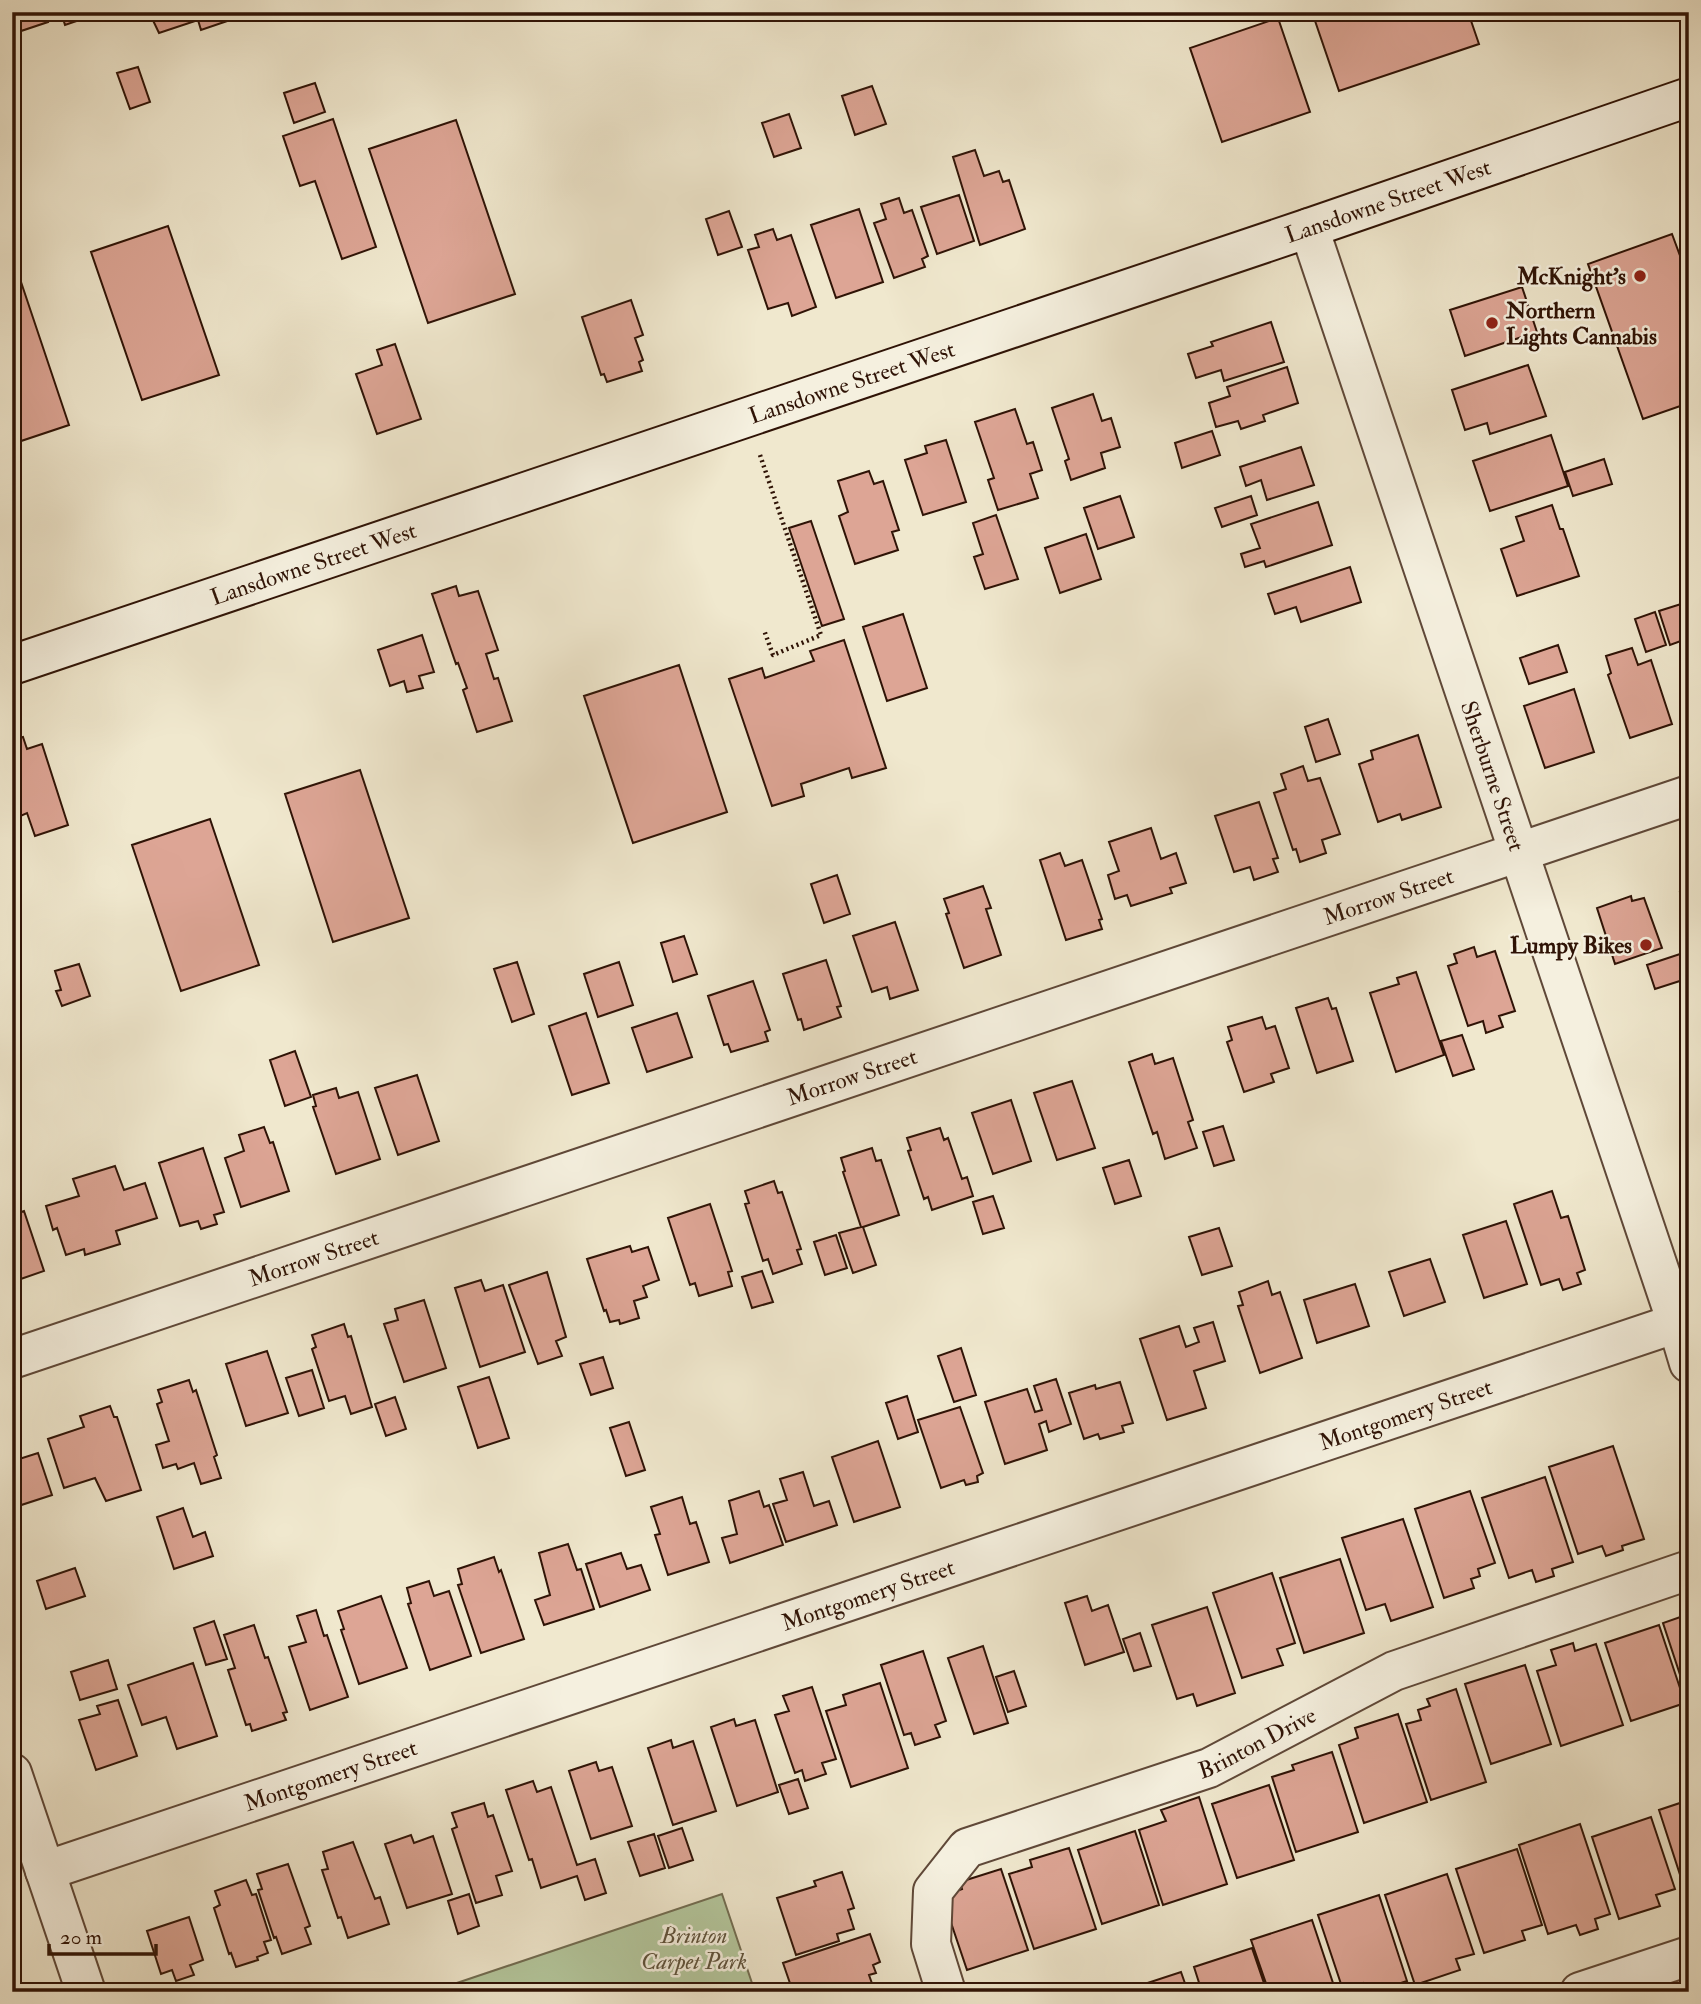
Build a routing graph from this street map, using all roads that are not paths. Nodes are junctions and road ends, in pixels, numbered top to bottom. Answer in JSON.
{"nodes":[{"id":1,"x":1689,"y":97,"type":"edge"},
{"id":2,"x":1309,"y":228,"type":"junction"},
{"id":3,"x":12,"y":665,"type":"edge"},
{"id":4,"x":1689,"y":795,"type":"edge"},
{"id":5,"x":1518,"y":852,"type":"junction"},
{"id":6,"x":1683,"y":1321,"type":"edge"},
{"id":7,"x":12,"y":1359,"type":"edge"},
{"id":8,"x":1689,"y":1363,"type":"edge"},
{"id":9,"x":1689,"y":1570,"type":"edge"},
{"id":10,"x":12,"y":1773,"type":"edge"},
{"id":11,"x":45,"y":1871,"type":"junction"},
{"id":12,"x":1689,"y":1956,"type":"edge"},
{"id":13,"x":86,"y":1992,"type":"edge"},
{"id":14,"x":946,"y":1992,"type":"edge"},
{"id":15,"x":1580,"y":1992,"type":"edge"}],
"edges":[{"from":1,"to":2,"type":"street","name":"Lansdowne Street West"},
{"from":2,"to":3,"type":"street","name":"Lansdowne Street West"},
{"from":2,"to":5,"type":"street","name":"Sherburne Street"},
{"from":4,"to":5,"type":"street","name":"Morrow Street"},
{"from":5,"to":6,"type":"street","name":"Sherburne Street"},
{"from":5,"to":7,"type":"street","name":"Morrow Street"},
{"from":6,"to":8,"type":"street"},
{"from":6,"to":11,"type":"street","name":"Montgomery Street"},
{"from":9,"to":14,"type":"street","name":"Brinton Drive"},
{"from":10,"to":11,"type":"street"},
{"from":11,"to":13,"type":"street"},
{"from":12,"to":15,"type":"street"}]}
